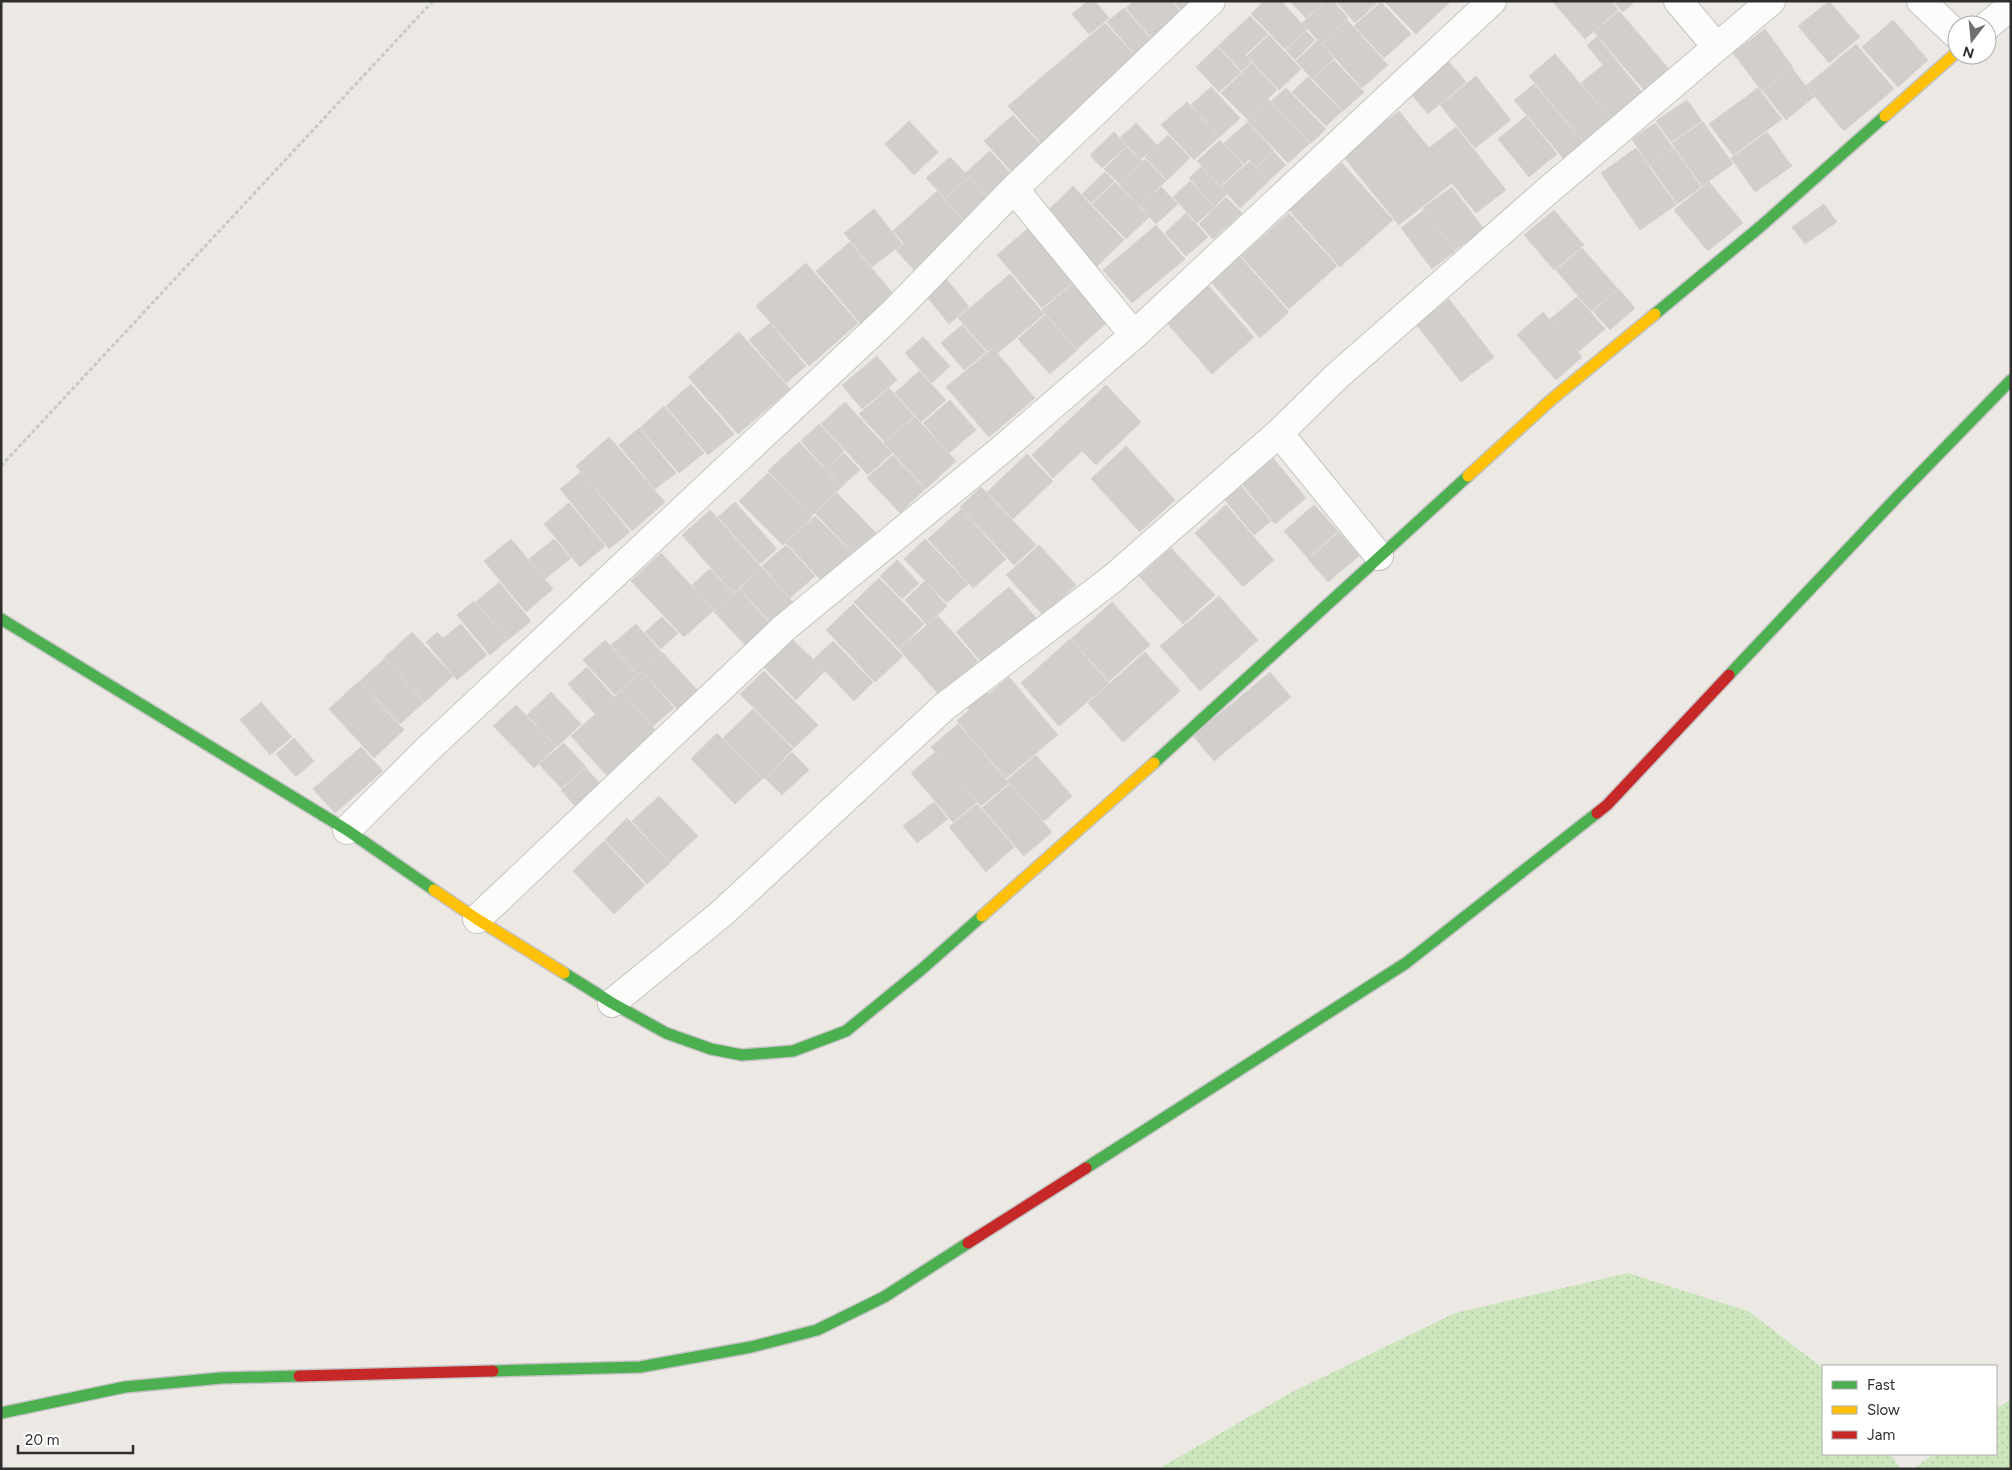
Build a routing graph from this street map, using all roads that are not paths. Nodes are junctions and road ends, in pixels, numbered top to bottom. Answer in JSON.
{"nodes":[{"id":1,"x":1211,"y":1,"type":"edge"},
{"id":2,"x":1492,"y":1,"type":"edge"},
{"id":3,"x":1678,"y":1,"type":"edge"},
{"id":4,"x":1771,"y":1,"type":"edge"},
{"id":5,"x":1921,"y":1,"type":"edge"},
{"id":6,"x":2011,"y":6,"type":"edge"},
{"id":7,"x":1997,"y":18,"type":"edge"},
{"id":8,"x":1947,"y":26,"type":"edge"},
{"id":9,"x":1717,"y":47,"type":"junction"},
{"id":10,"x":1947,"y":61,"type":"edge"},
{"id":11,"x":1014,"y":189,"type":"junction"},
{"id":12,"x":1134,"y":336,"type":"junction"},
{"id":13,"x":2011,"y":380,"type":"edge"},
{"id":14,"x":1279,"y":433,"type":"junction"},
{"id":15,"x":1379,"y":556,"type":"junction"},
{"id":16,"x":1,"y":620,"type":"edge"},
{"id":17,"x":347,"y":830,"type":"junction"},
{"id":18,"x":477,"y":919,"type":"junction"},
{"id":19,"x":612,"y":1003,"type":"junction"},
{"id":20,"x":1,"y":1413,"type":"edge"}],
"edges":[{"from":1,"to":11,"type":"street"},
{"from":2,"to":12,"type":"street"},
{"from":3,"to":9,"type":"street"},
{"from":4,"to":9,"type":"street"},
{"from":5,"to":8,"type":"street"},
{"from":6,"to":7,"type":"street"},
{"from":9,"to":14,"type":"street"},
{"from":10,"to":15,"type":"street"},
{"from":11,"to":12,"type":"street"},
{"from":11,"to":17,"type":"street"},
{"from":12,"to":18,"type":"street"},
{"from":13,"to":20,"type":"street"},
{"from":14,"to":15,"type":"street"},
{"from":14,"to":19,"type":"street"},
{"from":15,"to":19,"type":"street"},
{"from":16,"to":17,"type":"street"},
{"from":17,"to":18,"type":"street"},
{"from":18,"to":19,"type":"street"}]}
